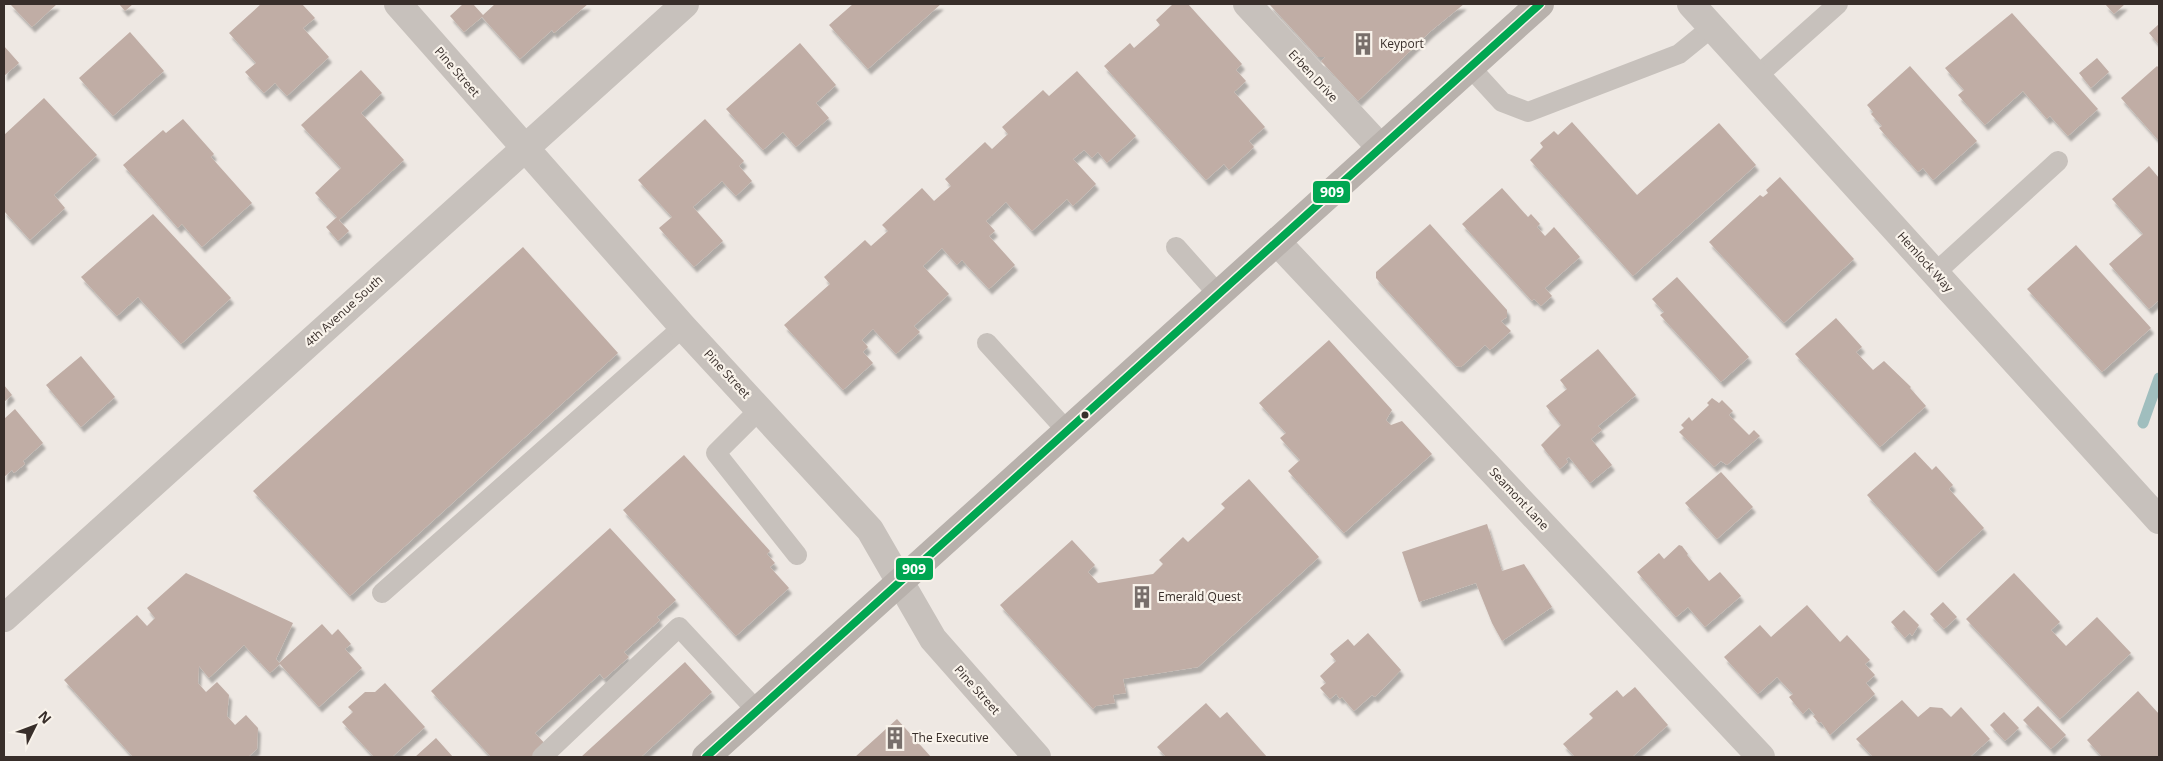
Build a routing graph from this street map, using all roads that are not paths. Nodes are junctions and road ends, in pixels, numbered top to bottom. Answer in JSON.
{"nodes":[{"id":1,"x":398,"y":4,"type":"edge"},
{"id":2,"x":685,"y":4,"type":"edge"},
{"id":3,"x":1247,"y":4,"type":"edge"},
{"id":4,"x":1540,"y":4,"type":"edge"},
{"id":5,"x":1691,"y":4,"type":"edge"},
{"id":6,"x":1838,"y":4,"type":"edge"},
{"id":7,"x":1711,"y":28,"type":"junction"},
{"id":8,"x":1470,"y":67,"type":"junction"},
{"id":9,"x":1756,"y":77,"type":"junction"},
{"id":10,"x":1380,"y":147,"type":"junction"},
{"id":11,"x":524,"y":148,"type":"junction"},
{"id":12,"x":2058,"y":161,"type":"dead end"},
{"id":13,"x":1277,"y":242,"type":"junction"},
{"id":14,"x":1176,"y":247,"type":"dead end"},
{"id":15,"x":1935,"y":273,"type":"junction"},
{"id":16,"x":1218,"y":294,"type":"junction"},
{"id":17,"x":683,"y":327,"type":"junction"},
{"id":18,"x":987,"y":343,"type":"dead end"},
{"id":19,"x":760,"y":409,"type":"junction"},
{"id":20,"x":1067,"y":431,"type":"junction"},
{"id":21,"x":2159,"y":520,"type":"edge"},
{"id":22,"x":797,"y":555,"type":"dead end"},
{"id":23,"x":899,"y":582,"type":"junction"},
{"id":24,"x":382,"y":593,"type":"dead end"},
{"id":25,"x":4,"y":618,"type":"edge"},
{"id":26,"x":757,"y":711,"type":"junction"},
{"id":27,"x":542,"y":757,"type":"edge"},
{"id":28,"x":706,"y":757,"type":"edge"},
{"id":29,"x":1037,"y":757,"type":"edge"},
{"id":30,"x":1761,"y":757,"type":"edge"}],
"edges":[{"from":1,"to":11,"type":"street","name":"Pine Street"},
{"from":2,"to":11,"type":"street","name":"4th Avenue South"},
{"from":3,"to":10,"type":"street","name":"Erben Drive"},
{"from":4,"to":8,"type":"main road"},
{"from":5,"to":7,"type":"street","name":"Hemlock Way"},
{"from":6,"to":9,"type":"lane"},
{"from":7,"to":8,"type":"lane"},
{"from":7,"to":9,"type":"street","name":"Hemlock Way"},
{"from":8,"to":10,"type":"main road"},
{"from":9,"to":15,"type":"street","name":"Hemlock Way"},
{"from":10,"to":13,"type":"main road"},
{"from":11,"to":17,"type":"street","name":"Pine Street"},
{"from":11,"to":25,"type":"street","name":"4th Avenue South"},
{"from":12,"to":15,"type":"lane"},
{"from":13,"to":16,"type":"main road"},
{"from":13,"to":30,"type":"street","name":"Seamont Lane"},
{"from":14,"to":16,"type":"lane"},
{"from":15,"to":21,"type":"street","name":"Hemlock Way"},
{"from":16,"to":20,"type":"main road"},
{"from":17,"to":19,"type":"street","name":"Pine Street"},
{"from":17,"to":24,"type":"lane"},
{"from":18,"to":20,"type":"lane"},
{"from":19,"to":22,"type":"lane"},
{"from":19,"to":23,"type":"street","name":"Pine Street"},
{"from":20,"to":23,"type":"main road"},
{"from":23,"to":26,"type":"main road"},
{"from":23,"to":29,"type":"street","name":"Pine Street"},
{"from":26,"to":27,"type":"lane"},
{"from":26,"to":28,"type":"main road"}]}
